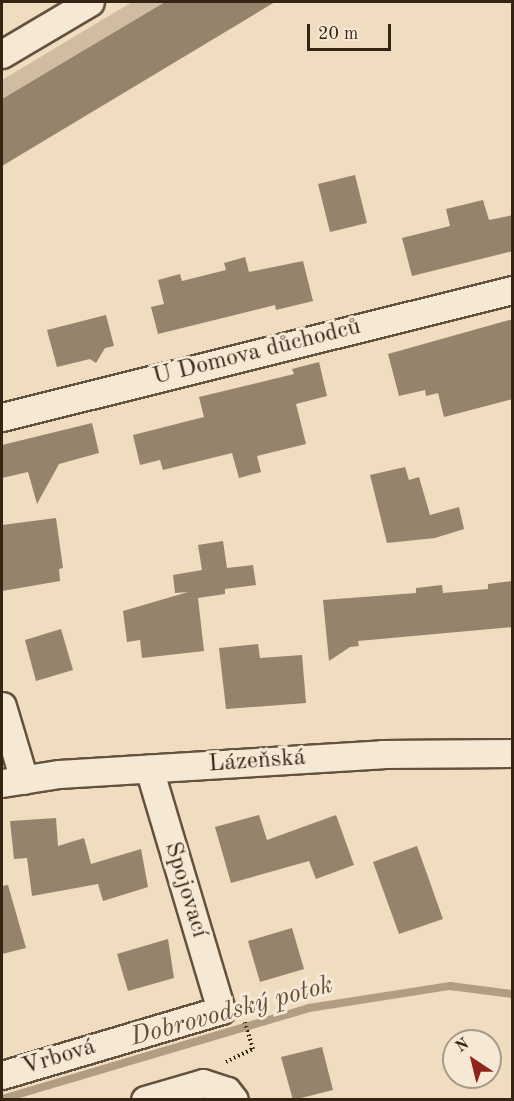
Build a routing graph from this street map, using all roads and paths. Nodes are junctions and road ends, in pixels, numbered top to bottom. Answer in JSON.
{"nodes":[{"id":1,"x":90,"y":2,"type":"edge"},
{"id":2,"x":2,"y":54,"type":"edge"},
{"id":3,"x":513,"y":290,"type":"edge"},
{"id":4,"x":2,"y":417,"type":"edge"},
{"id":5,"x":2,"y":706,"type":"edge"},
{"id":6,"x":513,"y":753,"type":"edge"},
{"id":7,"x":149,"y":769,"type":"junction"},
{"id":8,"x":13,"y":781,"type":"edge"},
{"id":9,"x":232,"y":1014,"type":"junction"},
{"id":10,"x":250,"y":1041,"type":"dead end"},
{"id":11,"x":2,"y":1075,"type":"edge"},
{"id":12,"x":231,"y":1095,"type":"edge"},
{"id":13,"x":145,"y":1100,"type":"edge"}],
"edges":[{"from":1,"to":2,"type":"street"},
{"from":3,"to":4,"type":"street","name":"U Domova důchodců"},
{"from":5,"to":8,"type":"street"},
{"from":6,"to":7,"type":"street","name":"Lázeňská"},
{"from":7,"to":8,"type":"street","name":"Lázeňská"},
{"from":7,"to":9,"type":"street","name":"Spojovací"},
{"from":9,"to":10,"type":"path"},
{"from":9,"to":11,"type":"street","name":"Vrbová"},
{"from":12,"to":13,"type":"street"}]}
